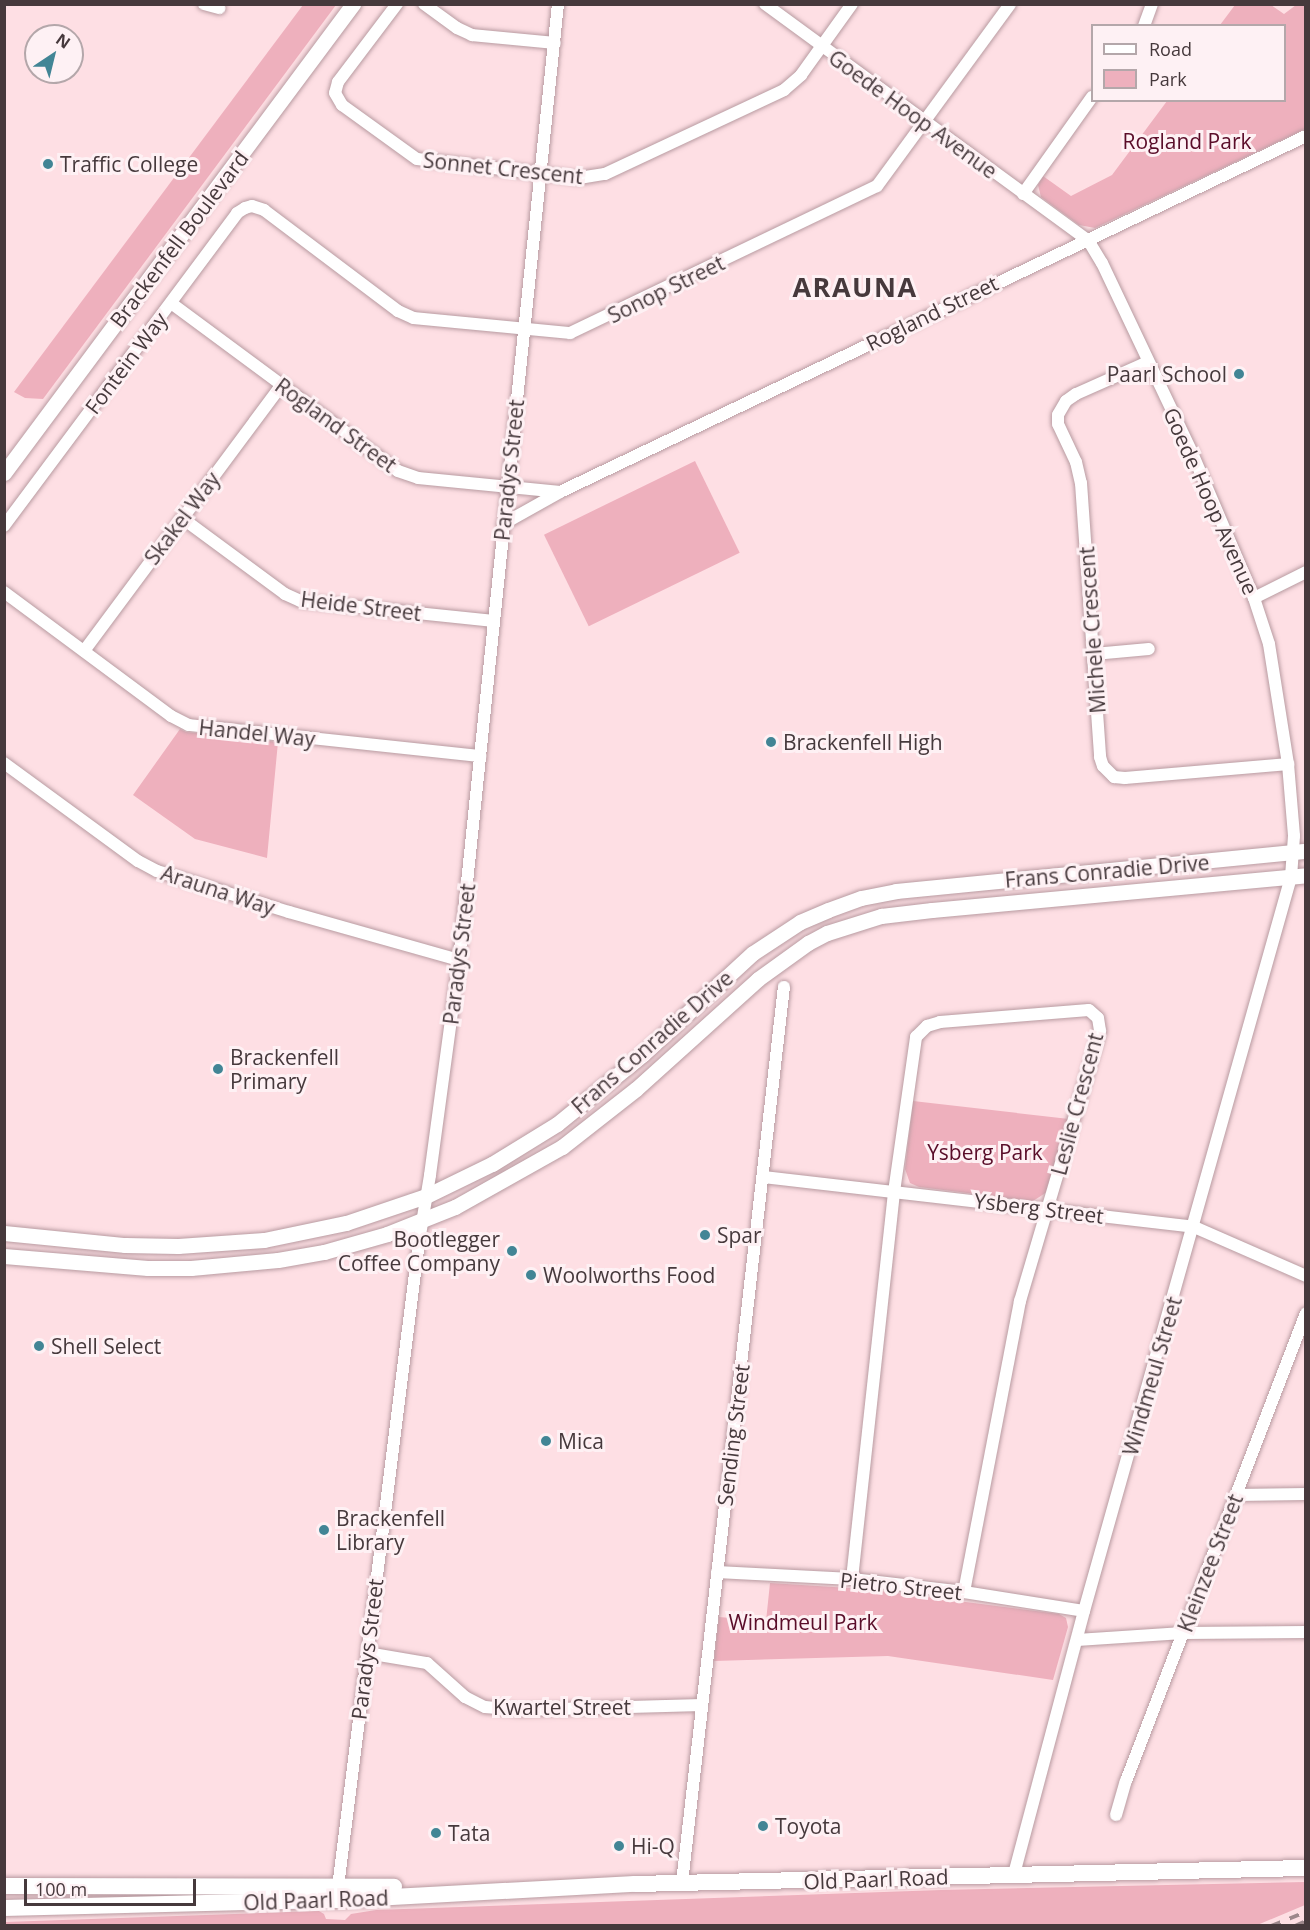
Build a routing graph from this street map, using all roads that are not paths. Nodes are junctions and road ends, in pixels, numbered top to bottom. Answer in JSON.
{"nodes":[{"id":1,"x":204,"y":4,"type":"edge"},
{"id":2,"x":353,"y":4,"type":"edge"},
{"id":3,"x":397,"y":4,"type":"edge"},
{"id":4,"x":424,"y":4,"type":"edge"},
{"id":5,"x":558,"y":4,"type":"edge"},
{"id":6,"x":765,"y":4,"type":"edge"},
{"id":7,"x":852,"y":4,"type":"edge"},
{"id":8,"x":1010,"y":4,"type":"edge"},
{"id":9,"x":1152,"y":4,"type":"edge"},
{"id":10,"x":219,"y":8,"type":"dead end"},
{"id":11,"x":1145,"y":24,"type":"edge"},
{"id":12,"x":555,"y":43,"type":"junction"},
{"id":13,"x":821,"y":47,"type":"junction"},
{"id":14,"x":1091,"y":98,"type":"edge"},
{"id":15,"x":924,"y":122,"type":"junction"},
{"id":16,"x":1305,"y":136,"type":"edge"},
{"id":17,"x":540,"y":173,"type":"junction"},
{"id":18,"x":1023,"y":194,"type":"junction"},
{"id":19,"x":252,"y":206,"type":"joint"},
{"id":20,"x":1088,"y":240,"type":"junction"},
{"id":21,"x":171,"y":303,"type":"junction"},
{"id":22,"x":524,"y":330,"type":"junction"},
{"id":23,"x":1148,"y":362,"type":"junction"},
{"id":24,"x":281,"y":386,"type":"junction"},
{"id":25,"x":4,"y":473,"type":"edge"},
{"id":26,"x":508,"y":486,"type":"junction"},
{"id":27,"x":560,"y":492,"type":"junction"},
{"id":28,"x":182,"y":518,"type":"junction"},
{"id":29,"x":503,"y":524,"type":"junction"},
{"id":30,"x":4,"y":526,"type":"edge"},
{"id":31,"x":1305,"y":572,"type":"edge"},
{"id":32,"x":4,"y":592,"type":"edge"},
{"id":33,"x":1254,"y":598,"type":"junction"},
{"id":34,"x":493,"y":621,"type":"junction"},
{"id":35,"x":1149,"y":649,"type":"dead end"},
{"id":36,"x":84,"y":651,"type":"junction"},
{"id":37,"x":1094,"y":654,"type":"junction"},
{"id":38,"x":480,"y":756,"type":"junction"},
{"id":39,"x":4,"y":763,"type":"edge"},
{"id":40,"x":1288,"y":764,"type":"junction"},
{"id":41,"x":1300,"y":852,"type":"edge"},
{"id":42,"x":1298,"y":876,"type":"edge"},
{"id":43,"x":459,"y":960,"type":"junction"},
{"id":44,"x":784,"y":987,"type":"dead end"},
{"id":45,"x":763,"y":1177,"type":"junction"},
{"id":46,"x":894,"y":1192,"type":"junction"},
{"id":47,"x":426,"y":1196,"type":"junction"},
{"id":48,"x":1049,"y":1209,"type":"junction"},
{"id":49,"x":422,"y":1220,"type":"junction"},
{"id":50,"x":1194,"y":1227,"type":"junction"},
{"id":51,"x":4,"y":1233,"type":"edge"},
{"id":52,"x":4,"y":1256,"type":"edge"},
{"id":53,"x":1305,"y":1276,"type":"edge"},
{"id":54,"x":1305,"y":1313,"type":"edge"},
{"id":55,"x":1305,"y":1494,"type":"edge"},
{"id":56,"x":1236,"y":1495,"type":"junction"},
{"id":57,"x":717,"y":1572,"type":"junction"},
{"id":58,"x":852,"y":1579,"type":"junction"},
{"id":59,"x":964,"y":1592,"type":"junction"},
{"id":60,"x":1084,"y":1611,"type":"junction"},
{"id":61,"x":1305,"y":1632,"type":"edge"},
{"id":62,"x":1183,"y":1633,"type":"junction"},
{"id":63,"x":1077,"y":1640,"type":"junction"},
{"id":64,"x":367,"y":1653,"type":"junction"},
{"id":65,"x":702,"y":1705,"type":"junction"},
{"id":66,"x":1116,"y":1815,"type":"dead end"},
{"id":67,"x":1305,"y":1868,"type":"edge"},
{"id":68,"x":1014,"y":1875,"type":"junction"},
{"id":69,"x":682,"y":1883,"type":"junction"},
{"id":70,"x":4,"y":1886,"type":"edge"},
{"id":71,"x":337,"y":1893,"type":"junction"},
{"id":72,"x":4,"y":1908,"type":"edge"}],
"edges":[{"from":1,"to":10,"type":"street"},
{"from":2,"to":25,"type":"street","name":"Brackenfell Boulevard"},
{"from":3,"to":17,"type":"street","name":"Sonnet Crescent"},
{"from":4,"to":12,"type":"street"},
{"from":5,"to":12,"type":"street","name":"Paradys Street"},
{"from":6,"to":13,"type":"street","name":"Goede Hoop Avenue"},
{"from":7,"to":13,"type":"street","name":"Sonnet Crescent"},
{"from":8,"to":15,"type":"street","name":"Sonop Street"},
{"from":9,"to":11,"type":"street"},
{"from":12,"to":17,"type":"street","name":"Paradys Street"},
{"from":13,"to":15,"type":"street","name":"Goede Hoop Avenue"},
{"from":13,"to":17,"type":"street","name":"Sonnet Crescent"},
{"from":14,"to":18,"type":"street"},
{"from":15,"to":18,"type":"street","name":"Goede Hoop Avenue"},
{"from":15,"to":22,"type":"street","name":"Sonop Street"},
{"from":16,"to":20,"type":"street","name":"Rogland Street"},
{"from":17,"to":22,"type":"street","name":"Paradys Street"},
{"from":18,"to":20,"type":"street","name":"Goede Hoop Avenue"},
{"from":19,"to":21,"type":"street","name":"Fontein Way"},
{"from":19,"to":22,"type":"street","name":"Sonop Street"},
{"from":20,"to":23,"type":"street","name":"Goede Hoop Avenue"},
{"from":20,"to":27,"type":"street","name":"Rogland Street"},
{"from":21,"to":24,"type":"street","name":"Rogland Street"},
{"from":21,"to":30,"type":"street","name":"Fontein Way"},
{"from":22,"to":26,"type":"street","name":"Paradys Street"},
{"from":23,"to":33,"type":"street","name":"Goede Hoop Avenue"},
{"from":23,"to":37,"type":"street","name":"Michele Crescent"},
{"from":24,"to":26,"type":"street","name":"Rogland Street"},
{"from":24,"to":28,"type":"street","name":"Skakel Way"},
{"from":26,"to":27,"type":"street","name":"Rogland Street"},
{"from":26,"to":29,"type":"street","name":"Paradys Street"},
{"from":27,"to":29,"type":"street","name":"Rogland Street"},
{"from":28,"to":34,"type":"street","name":"Heide Street"},
{"from":28,"to":36,"type":"street","name":"Skakel Way"},
{"from":29,"to":34,"type":"street","name":"Paradys Street"},
{"from":31,"to":33,"type":"street"},
{"from":32,"to":36,"type":"street","name":"Handel Way"},
{"from":33,"to":40,"type":"street","name":"Goede Hoop Avenue"},
{"from":34,"to":38,"type":"street","name":"Paradys Street"},
{"from":35,"to":37,"type":"street"},
{"from":36,"to":38,"type":"street","name":"Handel Way"},
{"from":37,"to":40,"type":"street","name":"Michele Crescent"},
{"from":38,"to":43,"type":"street","name":"Paradys Street"},
{"from":39,"to":43,"type":"street","name":"Arauna Way"},
{"from":40,"to":41,"type":"street","name":"Goede Hoop Avenue"},
{"from":41,"to":42,"type":"street","name":"Goede Hoop Avenue"},
{"from":41,"to":47,"type":"street","name":"Frans Conradie Drive"},
{"from":42,"to":49,"type":"street","name":"Frans Conradie Drive"},
{"from":42,"to":50,"type":"street","name":"Windmeul Street"},
{"from":43,"to":47,"type":"street","name":"Paradys Street"},
{"from":44,"to":45,"type":"street","name":"Sending Street"},
{"from":45,"to":46,"type":"street","name":"Ysberg Street"},
{"from":45,"to":57,"type":"street","name":"Sending Street"},
{"from":46,"to":48,"type":"street","name":"Ysberg Street"},
{"from":46,"to":48,"type":"street","name":"Leslie Crescent"},
{"from":46,"to":58,"type":"street","name":"Leslie Crescent"},
{"from":47,"to":49,"type":"street","name":"Paradys Street"},
{"from":47,"to":51,"type":"street","name":"Frans Conradie Drive"},
{"from":48,"to":50,"type":"street","name":"Ysberg Street"},
{"from":48,"to":59,"type":"street","name":"Leslie Crescent"},
{"from":49,"to":52,"type":"street","name":"Frans Conradie Drive"},
{"from":49,"to":64,"type":"street","name":"Paradys Street"},
{"from":50,"to":53,"type":"street","name":"Ysberg Street"},
{"from":50,"to":60,"type":"street","name":"Windmeul Street"},
{"from":54,"to":56,"type":"street","name":"Kleinzee Street"},
{"from":55,"to":56,"type":"street"},
{"from":56,"to":62,"type":"street","name":"Kleinzee Street"},
{"from":57,"to":58,"type":"street","name":"Pietro Street"},
{"from":57,"to":65,"type":"street","name":"Sending Street"},
{"from":58,"to":59,"type":"street","name":"Pietro Street"},
{"from":59,"to":60,"type":"street","name":"Pietro Street"},
{"from":60,"to":63,"type":"street","name":"Windmeul Street"},
{"from":61,"to":62,"type":"street"},
{"from":62,"to":63,"type":"street"},
{"from":62,"to":66,"type":"street","name":"Kleinzee Street"},
{"from":63,"to":68,"type":"street","name":"Windmeul Street"},
{"from":64,"to":65,"type":"street","name":"Kwartel Street"},
{"from":64,"to":71,"type":"street","name":"Paradys Street"},
{"from":65,"to":69,"type":"street","name":"Sending Street"},
{"from":67,"to":68,"type":"main road","name":"Old Paarl Road"},
{"from":68,"to":69,"type":"main road","name":"Old Paarl Road"},
{"from":69,"to":71,"type":"main road","name":"Old Paarl Road"},
{"from":70,"to":71,"type":"main road","name":"Old Paarl Road"},
{"from":71,"to":72,"type":"main road","name":"Old Paarl Road"}]}
